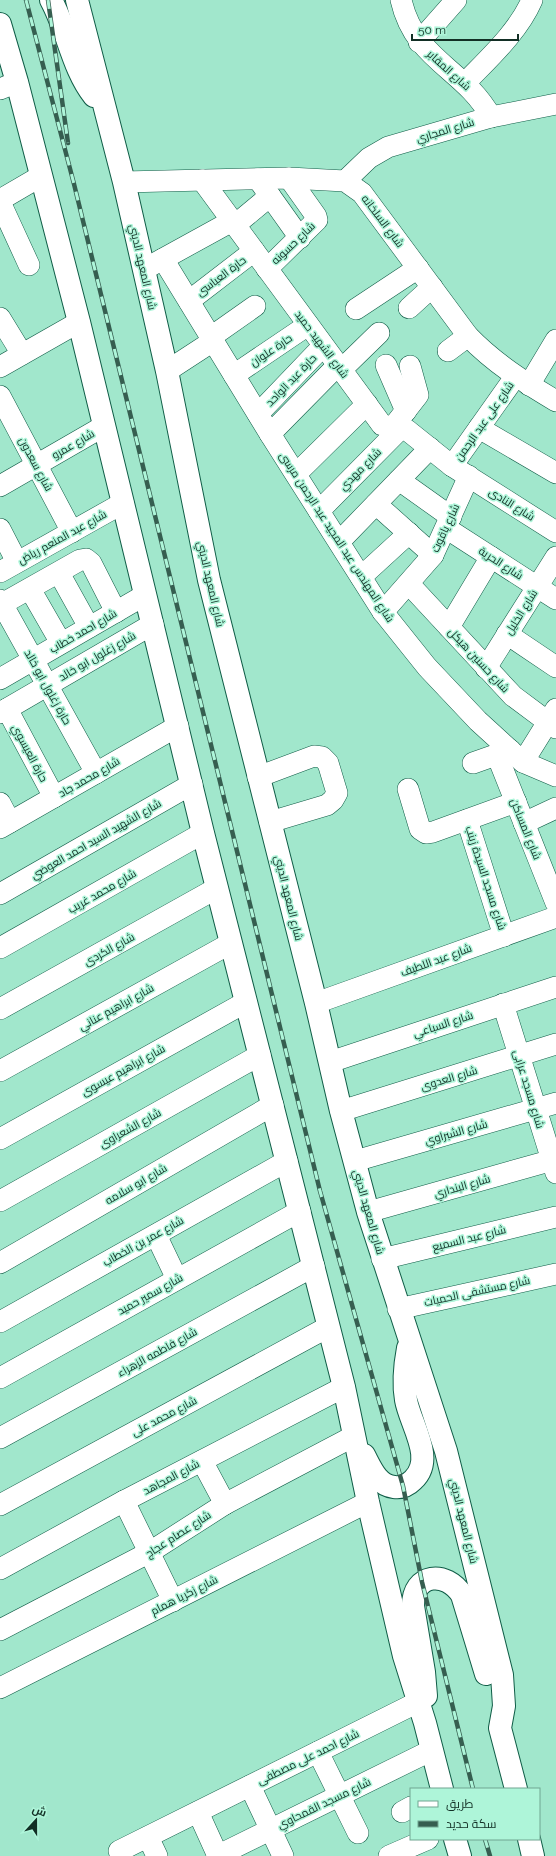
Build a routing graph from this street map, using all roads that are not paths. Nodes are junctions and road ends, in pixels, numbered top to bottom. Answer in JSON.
{"nodes":[{"id":1,"x":51,"y":0,"type":"edge"},
{"id":2,"x":77,"y":0,"type":"edge"},
{"id":3,"x":401,"y":0,"type":"edge"},
{"id":4,"x":456,"y":0,"type":"edge"},
{"id":5,"x":532,"y":0,"type":"edge"},
{"id":6,"x":0,"y":24,"type":"edge"},
{"id":7,"x":420,"y":42,"type":"junction"},
{"id":8,"x":465,"y":84,"type":"junction"},
{"id":9,"x":9,"y":85,"type":"edge"},
{"id":10,"x":556,"y":104,"type":"edge"},
{"id":11,"x":105,"y":109,"type":"junction"},
{"id":12,"x":490,"y":117,"type":"junction"},
{"id":13,"x":41,"y":176,"type":"junction"},
{"id":14,"x":289,"y":178,"type":"junction"},
{"id":15,"x":258,"y":179,"type":"junction"},
{"id":16,"x":202,"y":180,"type":"junction"},
{"id":17,"x":345,"y":181,"type":"junction"},
{"id":18,"x":124,"y":182,"type":"junction"},
{"id":19,"x":270,"y":196,"type":"junction"},
{"id":20,"x":0,"y":201,"type":"edge"},
{"id":21,"x":233,"y":223,"type":"junction"},
{"id":22,"x":300,"y":238,"type":"junction"},
{"id":23,"x":254,"y":252,"type":"junction"},
{"id":24,"x":163,"y":259,"type":"junction"},
{"id":25,"x":29,"y":266,"type":"dead end"},
{"id":26,"x":418,"y":268,"type":"junction"},
{"id":27,"x":267,"y":269,"type":"junction"},
{"id":28,"x":144,"y":271,"type":"junction"},
{"id":29,"x":432,"y":287,"type":"junction"},
{"id":30,"x":189,"y":301,"type":"junction"},
{"id":31,"x":255,"y":306,"type":"dead end"},
{"id":32,"x":409,"y":308,"type":"dead end"},
{"id":33,"x":356,"y":309,"type":"dead end"},
{"id":34,"x":0,"y":318,"type":"edge"},
{"id":35,"x":79,"y":322,"type":"junction"},
{"id":36,"x":308,"y":325,"type":"junction"},
{"id":37,"x":379,"y":334,"type":"dead end"},
{"id":38,"x":468,"y":336,"type":"junction"},
{"id":39,"x":212,"y":339,"type":"junction"},
{"id":40,"x":556,"y":340,"type":"edge"},
{"id":41,"x":324,"y":346,"type":"junction"},
{"id":42,"x":448,"y":351,"type":"dead end"},
{"id":43,"x":22,"y":354,"type":"junction"},
{"id":44,"x":386,"y":365,"type":"dead end"},
{"id":45,"x":410,"y":366,"type":"dead end"},
{"id":46,"x":0,"y":367,"type":"edge"},
{"id":47,"x":340,"y":367,"type":"junction"},
{"id":48,"x":167,"y":371,"type":"junction"},
{"id":49,"x":234,"y":375,"type":"junction"},
{"id":50,"x":522,"y":381,"type":"junction"},
{"id":51,"x":0,"y":396,"type":"edge"},
{"id":52,"x":556,"y":401,"type":"edge"},
{"id":53,"x":367,"y":404,"type":"junction"},
{"id":54,"x":258,"y":414,"type":"junction"},
{"id":55,"x":400,"y":422,"type":"junction"},
{"id":56,"x":104,"y":426,"type":"junction"},
{"id":57,"x":479,"y":428,"type":"junction"},
{"id":58,"x":270,"y":434,"type":"junction"},
{"id":59,"x":430,"y":448,"type":"junction"},
{"id":60,"x":36,"y":465,"type":"junction"},
{"id":61,"x":460,"y":471,"type":"junction"},
{"id":62,"x":556,"y":473,"type":"edge"},
{"id":63,"x":296,"y":474,"type":"junction"},
{"id":64,"x":399,"y":480,"type":"junction"},
{"id":65,"x":0,"y":486,"type":"edge"},
{"id":66,"x":123,"y":503,"type":"junction"},
{"id":67,"x":376,"y":504,"type":"junction"},
{"id":68,"x":318,"y":511,"type":"junction"},
{"id":69,"x":449,"y":522,"type":"junction"},
{"id":70,"x":72,"y":532,"type":"junction"},
{"id":71,"x":556,"y":532,"type":"edge"},
{"id":72,"x":409,"y":533,"type":"junction"},
{"id":73,"x":1,"y":536,"type":"edge"},
{"id":74,"x":339,"y":542,"type":"junction"},
{"id":75,"x":433,"y":555,"type":"junction"},
{"id":76,"x":556,"y":556,"type":"edge"},
{"id":77,"x":491,"y":557,"type":"junction"},
{"id":78,"x":9,"y":567,"type":"edge"},
{"id":79,"x":59,"y":573,"type":"junction"},
{"id":80,"x":361,"y":577,"type":"junction"},
{"id":81,"x":409,"y":584,"type":"junction"},
{"id":82,"x":537,"y":587,"type":"junction"},
{"id":83,"x":30,"y":589,"type":"junction"},
{"id":84,"x":145,"y":595,"type":"junction"},
{"id":85,"x":556,"y":599,"type":"edge"},
{"id":86,"x":1,"y":602,"type":"edge"},
{"id":87,"x":116,"y":612,"type":"junction"},
{"id":88,"x":383,"y":612,"type":"junction"},
{"id":89,"x":153,"y":624,"type":"junction"},
{"id":90,"x":89,"y":627,"type":"junction"},
{"id":91,"x":449,"y":627,"type":"junction"},
{"id":92,"x":507,"y":634,"type":"junction"},
{"id":93,"x":61,"y":644,"type":"junction"},
{"id":94,"x":33,"y":660,"type":"junction"},
{"id":95,"x":556,"y":667,"type":"edge"},
{"id":96,"x":486,"y":668,"type":"junction"},
{"id":97,"x":0,"y":679,"type":"edge"},
{"id":98,"x":47,"y":685,"type":"junction"},
{"id":99,"x":4,"y":711,"type":"edge"},
{"id":100,"x":553,"y":720,"type":"edge"},
{"id":101,"x":178,"y":726,"type":"junction"},
{"id":102,"x":510,"y":756,"type":"junction"},
{"id":103,"x":473,"y":763,"type":"dead end"},
{"id":104,"x":96,"y":773,"type":"junction"},
{"id":105,"x":556,"y":776,"type":"edge"},
{"id":106,"x":258,"y":777,"type":"junction"},
{"id":107,"x":192,"y":784,"type":"junction"},
{"id":108,"x":408,"y":789,"type":"dead end"},
{"id":109,"x":54,"y":797,"type":"junction"},
{"id":110,"x":516,"y":802,"type":"junction"},
{"id":111,"x":0,"y":803,"type":"edge"},
{"id":112,"x":556,"y":808,"type":"edge"},
{"id":113,"x":467,"y":820,"type":"junction"},
{"id":114,"x":270,"y":822,"type":"junction"},
{"id":115,"x":524,"y":823,"type":"junction"},
{"id":116,"x":5,"y":825,"type":"edge"},
{"id":117,"x":203,"y":833,"type":"junction"},
{"id":118,"x":217,"y":888,"type":"junction"},
{"id":119,"x":0,"y":894,"type":"edge"},
{"id":120,"x":555,"y":898,"type":"edge"},
{"id":121,"x":556,"y":917,"type":"edge"},
{"id":122,"x":504,"y":936,"type":"junction"},
{"id":123,"x":231,"y":943,"type":"junction"},
{"id":124,"x":0,"y":948,"type":"edge"},
{"id":125,"x":556,"y":987,"type":"edge"},
{"id":126,"x":246,"y":1002,"type":"junction"},
{"id":127,"x":316,"y":1003,"type":"junction"},
{"id":128,"x":503,"y":1004,"type":"junction"},
{"id":129,"x":0,"y":1009,"type":"edge"},
{"id":130,"x":556,"y":1044,"type":"edge"},
{"id":131,"x":260,"y":1055,"type":"junction"},
{"id":132,"x":519,"y":1056,"type":"junction"},
{"id":133,"x":330,"y":1062,"type":"junction"},
{"id":134,"x":0,"y":1072,"type":"edge"},
{"id":135,"x":556,"y":1103,"type":"edge"},
{"id":136,"x":273,"y":1105,"type":"junction"},
{"id":137,"x":536,"y":1109,"type":"junction"},
{"id":138,"x":341,"y":1111,"type":"junction"},
{"id":139,"x":0,"y":1139,"type":"edge"},
{"id":140,"x":287,"y":1161,"type":"junction"},
{"id":141,"x":355,"y":1161,"type":"junction"},
{"id":142,"x":555,"y":1164,"type":"edge"},
{"id":143,"x":0,"y":1201,"type":"edge"},
{"id":144,"x":300,"y":1212,"type":"junction"},
{"id":145,"x":368,"y":1212,"type":"junction"},
{"id":146,"x":556,"y":1217,"type":"edge"},
{"id":147,"x":156,"y":1235,"type":"junction"},
{"id":148,"x":382,"y":1259,"type":"junction"},
{"id":149,"x":0,"y":1263,"type":"edge"},
{"id":150,"x":314,"y":1266,"type":"junction"},
{"id":151,"x":556,"y":1274,"type":"edge"},
{"id":152,"x":177,"y":1279,"type":"junction"},
{"id":153,"x":398,"y":1309,"type":"junction"},
{"id":154,"x":0,"y":1322,"type":"edge"},
{"id":155,"x":328,"y":1327,"type":"junction"},
{"id":156,"x":409,"y":1342,"type":"junction"},
{"id":157,"x":0,"y":1378,"type":"edge"},
{"id":158,"x":344,"y":1387,"type":"junction"},
{"id":159,"x":354,"y":1436,"type":"junction"},
{"id":160,"x":0,"y":1438,"type":"edge"},
{"id":161,"x":202,"y":1461,"type":"junction"},
{"id":162,"x":124,"y":1501,"type":"junction"},
{"id":163,"x":368,"y":1502,"type":"junction"},
{"id":164,"x":225,"y":1504,"type":"junction"},
{"id":165,"x":0,"y":1505,"type":"edge"},
{"id":166,"x":150,"y":1552,"type":"junction"},
{"id":167,"x":0,"y":1569,"type":"edge"},
{"id":168,"x":173,"y":1601,"type":"junction"},
{"id":169,"x":0,"y":1630,"type":"edge"},
{"id":170,"x":0,"y":1688,"type":"edge"},
{"id":171,"x":418,"y":1702,"type":"junction"},
{"id":172,"x":425,"y":1723,"type":"junction"},
{"id":173,"x":500,"y":1728,"type":"junction"},
{"id":174,"x":430,"y":1751,"type":"junction"},
{"id":175,"x":318,"y":1752,"type":"junction"},
{"id":176,"x":250,"y":1786,"type":"junction"},
{"id":177,"x":442,"y":1788,"type":"edge"},
{"id":178,"x":516,"y":1788,"type":"edge"},
{"id":179,"x":340,"y":1795,"type":"junction"},
{"id":180,"x":198,"y":1812,"type":"junction"},
{"id":181,"x":270,"y":1830,"type":"junction"},
{"id":182,"x":358,"y":1833,"type":"dead end"},
{"id":183,"x":148,"y":1837,"type":"junction"},
{"id":184,"x":426,"y":1840,"type":"edge"},
{"id":185,"x":455,"y":1840,"type":"edge"},
{"id":186,"x":529,"y":1840,"type":"edge"},
{"id":187,"x":119,"y":1851,"type":"dead end"},
{"id":188,"x":157,"y":1856,"type":"edge"},
{"id":189,"x":218,"y":1856,"type":"edge"},
{"id":190,"x":283,"y":1856,"type":"edge"},
{"id":191,"x":389,"y":1856,"type":"edge"},
{"id":192,"x":460,"y":1856,"type":"edge"},
{"id":193,"x":533,"y":1856,"type":"edge"}],
"edges":[{"from":1,"to":11,"type":"main road"},
{"from":2,"to":11,"type":"main road","name":"شارع المعهد الديني"},
{"from":3,"to":7,"type":"street","name":"شارع المقابر"},
{"from":4,"to":7,"type":"street"},
{"from":5,"to":8,"type":"street"},
{"from":6,"to":9,"type":"main road"},
{"from":7,"to":8,"type":"street","name":"شارع المقابر"},
{"from":8,"to":12,"type":"street","name":"شارع المقابر"},
{"from":9,"to":13,"type":"main road"},
{"from":10,"to":12,"type":"street","name":"شارع المجاري"},
{"from":11,"to":18,"type":"main road","name":"شارع المعهد الديني"},
{"from":12,"to":17,"type":"street","name":"شارع المجاري"},
{"from":13,"to":20,"type":"street"},
{"from":13,"to":35,"type":"main road"},
{"from":14,"to":15,"type":"street"},
{"from":14,"to":17,"type":"street"},
{"from":14,"to":22,"type":"street","name":"شارع حسونه"},
{"from":15,"to":16,"type":"street"},
{"from":15,"to":19,"type":"street"},
{"from":16,"to":18,"type":"street"},
{"from":16,"to":21,"type":"street","name":"شارع الشهيد حميد"},
{"from":17,"to":26,"type":"street","name":"شارع السلخانه"},
{"from":18,"to":28,"type":"main road","name":"شارع المعهد الديني"},
{"from":19,"to":21,"type":"street"},
{"from":19,"to":22,"type":"street"},
{"from":20,"to":25,"type":"street"},
{"from":21,"to":23,"type":"street","name":"شارع الشهيد حميد"},
{"from":21,"to":24,"type":"street"},
{"from":22,"to":27,"type":"street","name":"شارع حسونه"},
{"from":23,"to":27,"type":"street","name":"شارع الشهيد حميد"},
{"from":23,"to":30,"type":"street","name":"حارة العباسى"},
{"from":24,"to":28,"type":"street"},
{"from":24,"to":30,"type":"street","name":"شارع المهندس عبد المجيد عبد الرحمن مرسى"},
{"from":26,"to":29,"type":"street","name":"شارع السلخانه"},
{"from":26,"to":33,"type":"street"},
{"from":27,"to":36,"type":"street","name":"شارع الشهيد حميد"},
{"from":28,"to":48,"type":"main road","name":"شارع المعهد الديني"},
{"from":29,"to":32,"type":"street"},
{"from":29,"to":38,"type":"street","name":"شارع السلخانه"},
{"from":30,"to":39,"type":"street","name":"شارع المهندس عبد المجيد عبد الرحمن مرسى"},
{"from":31,"to":39,"type":"street"},
{"from":34,"to":43,"type":"street"},
{"from":35,"to":43,"type":"street"},
{"from":35,"to":56,"type":"main road"},
{"from":36,"to":41,"type":"street","name":"شارع الشهيد حميد"},
{"from":36,"to":49,"type":"street","name":"حارة علوان"},
{"from":37,"to":47,"type":"street"},
{"from":38,"to":42,"type":"street"},
{"from":38,"to":50,"type":"street","name":"شارع السلخانه"},
{"from":39,"to":48,"type":"street"},
{"from":39,"to":49,"type":"street","name":"شارع المهندس عبد المجيد عبد الرحمن مرسى"},
{"from":40,"to":50,"type":"street","name":"شارع على عبد الرحمن"},
{"from":41,"to":47,"type":"street","name":"شارع الشهيد حميد"},
{"from":41,"to":54,"type":"street","name":"حارة عبد الواحد"},
{"from":43,"to":46,"type":"street"},
{"from":44,"to":55,"type":"street"},
{"from":45,"to":55,"type":"street","name":"شارع مهدي"},
{"from":47,"to":53,"type":"street","name":"شارع الشهيد حميد"},
{"from":47,"to":58,"type":"street"},
{"from":48,"to":106,"type":"main road","name":"شارع المعهد الديني"},
{"from":49,"to":54,"type":"street","name":"شارع المهندس عبد المجيد عبد الرحمن مرسى"},
{"from":50,"to":52,"type":"street","name":"شارع السلخانه"},
{"from":50,"to":57,"type":"street","name":"شارع على عبد الرحمن"},
{"from":51,"to":60,"type":"street","name":"شارع سعدون"},
{"from":53,"to":55,"type":"street","name":"شارع الشهيد حميد"},
{"from":53,"to":63,"type":"street"},
{"from":54,"to":58,"type":"street","name":"شارع المهندس عبد المجيد عبد الرحمن مرسى"},
{"from":55,"to":59,"type":"street","name":"شارع الشهيد حميد"},
{"from":55,"to":68,"type":"street","name":"شارع مهدي"},
{"from":56,"to":60,"type":"street","name":"شارع عمرو"},
{"from":56,"to":66,"type":"main road"},
{"from":57,"to":61,"type":"street","name":"شارع على عبد الرحمن"},
{"from":57,"to":62,"type":"street"},
{"from":58,"to":63,"type":"street","name":"شارع المهندس عبد المجيد عبد الرحمن مرسى"},
{"from":59,"to":61,"type":"street","name":"شارع الشهيد حميد"},
{"from":59,"to":64,"type":"street"},
{"from":60,"to":65,"type":"street","name":"شارع عمرو"},
{"from":60,"to":70,"type":"street","name":"شارع سعدون"},
{"from":61,"to":69,"type":"street","name":"شارع ياقوت"},
{"from":61,"to":71,"type":"street","name":"شارع النادى"},
{"from":63,"to":68,"type":"street","name":"شارع المهندس عبد المجيد عبد الرحمن مرسى"},
{"from":64,"to":67,"type":"street"},
{"from":64,"to":69,"type":"street","name":"شارع الحرية"},
{"from":66,"to":70,"type":"street","name":"شارع عبد المنعم رياض"},
{"from":66,"to":84,"type":"main road"},
{"from":67,"to":72,"type":"street"},
{"from":67,"to":74,"type":"street"},
{"from":68,"to":74,"type":"street","name":"شارع المهندس عبد المجيد عبد الرحمن مرسى"},
{"from":69,"to":75,"type":"street","name":"شارع ياقوت"},
{"from":69,"to":77,"type":"street","name":"شارع الحرية"},
{"from":70,"to":78,"type":"street","name":"شارع عبد المنعم رياض"},
{"from":72,"to":75,"type":"street"},
{"from":72,"to":80,"type":"street"},
{"from":73,"to":78,"type":"street"},
{"from":74,"to":80,"type":"street","name":"شارع المهندس عبد المجيد عبد الرحمن مرسى"},
{"from":75,"to":81,"type":"street","name":"شارع ياقوت"},
{"from":76,"to":82,"type":"street","name":"شارع الخليل"},
{"from":77,"to":82,"type":"street","name":"شارع الحرية"},
{"from":77,"to":91,"type":"street"},
{"from":79,"to":83,"type":"street"},
{"from":79,"to":87,"type":"street"},
{"from":79,"to":90,"type":"street"},
{"from":80,"to":88,"type":"street","name":"شارع المهندس عبد المجيد عبد الرحمن مرسى"},
{"from":81,"to":88,"type":"street","name":"شارع ياقوت"},
{"from":81,"to":91,"type":"street","name":"شارع حسنين هيكل"},
{"from":82,"to":85,"type":"street","name":"شارع الحرية"},
{"from":82,"to":92,"type":"street","name":"شارع الخليل"},
{"from":83,"to":86,"type":"street"},
{"from":83,"to":93,"type":"street"},
{"from":84,"to":87,"type":"street","name":"شارع احمد خطاب"},
{"from":84,"to":89,"type":"main road"},
{"from":86,"to":94,"type":"street","name":"حارة زغلول ابو خالد"},
{"from":87,"to":90,"type":"street","name":"شارع احمد خطاب"},
{"from":88,"to":102,"type":"street","name":"شارع المهندس عبد المجيد عبد الرحمن مرسى"},
{"from":89,"to":98,"type":"street","name":"شارع زغلول ابو خالد"},
{"from":89,"to":101,"type":"main road"},
{"from":90,"to":93,"type":"street","name":"شارع احمد خطاب"},
{"from":91,"to":96,"type":"street","name":"شارع حسنين هيكل"},
{"from":92,"to":95,"type":"street"},
{"from":92,"to":96,"type":"street","name":"شارع الخليل"},
{"from":93,"to":94,"type":"street","name":"شارع احمد خطاب"},
{"from":94,"to":97,"type":"street","name":"شارع احمد خطاب"},
{"from":94,"to":98,"type":"street","name":"حارة زغلول ابو خالد"},
{"from":96,"to":100,"type":"street","name":"شارع حسنين هيكل"},
{"from":98,"to":99,"type":"street","name":"شارع زغلول ابو خالد"},
{"from":98,"to":104,"type":"street","name":"حارة زغلول ابو خالد"},
{"from":99,"to":109,"type":"street","name":"حارة العيسوي"},
{"from":100,"to":102,"type":"street"},
{"from":101,"to":104,"type":"street","name":"شارع محمد جاد"},
{"from":101,"to":107,"type":"main road"},
{"from":102,"to":103,"type":"street"},
{"from":102,"to":105,"type":"street","name":"شارع المهندس عبد المجيد عبد الرحمن مرسى"},
{"from":102,"to":110,"type":"street","name":"شارع المساكن"},
{"from":104,"to":109,"type":"street","name":"شارع محمد جاد"},
{"from":106,"to":114,"type":"main road","name":"شارع المعهد الديني"},
{"from":106,"to":114,"type":"street"},
{"from":107,"to":117,"type":"main road"},
{"from":107,"to":119,"type":"street","name":"شارع الشهيد السيد احمد العوضي"},
{"from":108,"to":113,"type":"street"},
{"from":109,"to":116,"type":"street","name":"شارع محمد جاد"},
{"from":110,"to":113,"type":"street"},
{"from":110,"to":115,"type":"street","name":"شارع المساكن"},
{"from":111,"to":116,"type":"street"},
{"from":112,"to":115,"type":"street"},
{"from":113,"to":122,"type":"street","name":"شارع مسجد السيدة زينب"},
{"from":114,"to":127,"type":"main road","name":"شارع المعهد الديني"},
{"from":115,"to":120,"type":"street","name":"شارع المساكن"},
{"from":117,"to":118,"type":"main road"},
{"from":117,"to":124,"type":"street","name":"شارع محمد غريب"},
{"from":118,"to":123,"type":"main road"},
{"from":118,"to":129,"type":"street","name":"شارع الكردى"},
{"from":121,"to":122,"type":"street","name":"شارع عبد اللطيف"},
{"from":122,"to":127,"type":"street","name":"شارع عبد اللطيف"},
{"from":123,"to":126,"type":"main road"},
{"from":123,"to":134,"type":"street","name":"شارع ابراهيم عناني"},
{"from":125,"to":128,"type":"street","name":"شارع السباعي"},
{"from":126,"to":131,"type":"main road"},
{"from":126,"to":139,"type":"street","name":"شارع ابراهيم عيسوى"},
{"from":127,"to":133,"type":"main road","name":"شارع المعهد الديني"},
{"from":128,"to":132,"type":"street","name":"شارع مسجد عرابى"},
{"from":128,"to":133,"type":"street","name":"شارع السباعي"},
{"from":130,"to":132,"type":"street","name":"شارع العدوى"},
{"from":131,"to":136,"type":"main road"},
{"from":131,"to":143,"type":"street","name":"شارع الشعراوى"},
{"from":132,"to":137,"type":"street","name":"شارع مسجد عرابى"},
{"from":132,"to":138,"type":"street","name":"شارع العدوى"},
{"from":133,"to":138,"type":"main road","name":"شارع المعهد الديني"},
{"from":135,"to":137,"type":"street","name":"شارع الشبراوي"},
{"from":136,"to":140,"type":"main road"},
{"from":136,"to":149,"type":"street","name":"شارع ابو سلامه"},
{"from":137,"to":141,"type":"street","name":"شارع الشبراوي"},
{"from":137,"to":142,"type":"street","name":"شارع مسجد عرابى"},
{"from":138,"to":141,"type":"main road","name":"شارع المعهد الديني"},
{"from":140,"to":144,"type":"main road"},
{"from":140,"to":147,"type":"street","name":"شارع عمر بن الخطاب"},
{"from":141,"to":145,"type":"main road","name":"شارع المعهد الديني"},
{"from":142,"to":145,"type":"street","name":"شارع البنداري"},
{"from":144,"to":150,"type":"main road"},
{"from":144,"to":152,"type":"street","name":"شارع سمير حميد"},
{"from":145,"to":148,"type":"main road","name":"شارع المعهد الديني"},
{"from":146,"to":148,"type":"street","name":"شارع عبد السميع"},
{"from":147,"to":152,"type":"street"},
{"from":147,"to":154,"type":"street","name":"شارع عمر بن الخطاب"},
{"from":148,"to":153,"type":"main road","name":"شارع المعهد الديني"},
{"from":150,"to":155,"type":"main road"},
{"from":150,"to":160,"type":"street","name":"شارع فاطمه الزهراء"},
{"from":151,"to":153,"type":"street","name":"شارع مستشفى الحميات"},
{"from":152,"to":157,"type":"street","name":"شارع سمير حميد"},
{"from":153,"to":156,"type":"main road","name":"شارع المعهد الديني"},
{"from":155,"to":158,"type":"main road"},
{"from":155,"to":165,"type":"street","name":"شارع محمد على"},
{"from":156,"to":159,"type":"main road"},
{"from":156,"to":173,"type":"main road","name":"شارع المعهد الديني"},
{"from":158,"to":159,"type":"main road"},
{"from":158,"to":161,"type":"street","name":"شارع المجاهد"},
{"from":159,"to":163,"type":"main road"},
{"from":159,"to":164,"type":"street","name":"شارع عصام عجاج"},
{"from":161,"to":162,"type":"street","name":"شارع المجاهد"},
{"from":161,"to":164,"type":"street"},
{"from":162,"to":166,"type":"street"},
{"from":162,"to":167,"type":"street","name":"شارع المجاهد"},
{"from":163,"to":168,"type":"street","name":"شارع زكريا همام"},
{"from":163,"to":171,"type":"main road"},
{"from":164,"to":166,"type":"street","name":"شارع عصام عجاج"},
{"from":166,"to":168,"type":"street"},
{"from":166,"to":169,"type":"street","name":"شارع عصام عجاج"},
{"from":168,"to":170,"type":"street","name":"شارع زكريا همام"},
{"from":171,"to":172,"type":"main road"},
{"from":171,"to":175,"type":"street","name":"شارع احمد على مصطفى"},
{"from":172,"to":173,"type":"main road"},
{"from":172,"to":174,"type":"main road"},
{"from":173,"to":178,"type":"main road","name":"شارع المعهد الديني"},
{"from":174,"to":177,"type":"main road"},
{"from":174,"to":179,"type":"street","name":"شارع مسجد القمحاوي"},
{"from":175,"to":176,"type":"street","name":"شارع احمد على مصطفى"},
{"from":175,"to":179,"type":"street"},
{"from":176,"to":180,"type":"street","name":"شارع احمد على مصطفى"},
{"from":176,"to":181,"type":"street"},
{"from":179,"to":181,"type":"street","name":"شارع مسجد القمحاوي"},
{"from":179,"to":182,"type":"street"},
{"from":180,"to":183,"type":"street","name":"شارع احمد على مصطفى"},
{"from":180,"to":189,"type":"street"},
{"from":181,"to":189,"type":"street","name":"شارع مسجد القمحاوي"},
{"from":181,"to":190,"type":"street"},
{"from":183,"to":187,"type":"street","name":"شارع احمد على مصطفى"},
{"from":183,"to":188,"type":"street"},
{"from":184,"to":191,"type":"street"},
{"from":185,"to":192,"type":"main road"},
{"from":186,"to":193,"type":"main road"}]}
